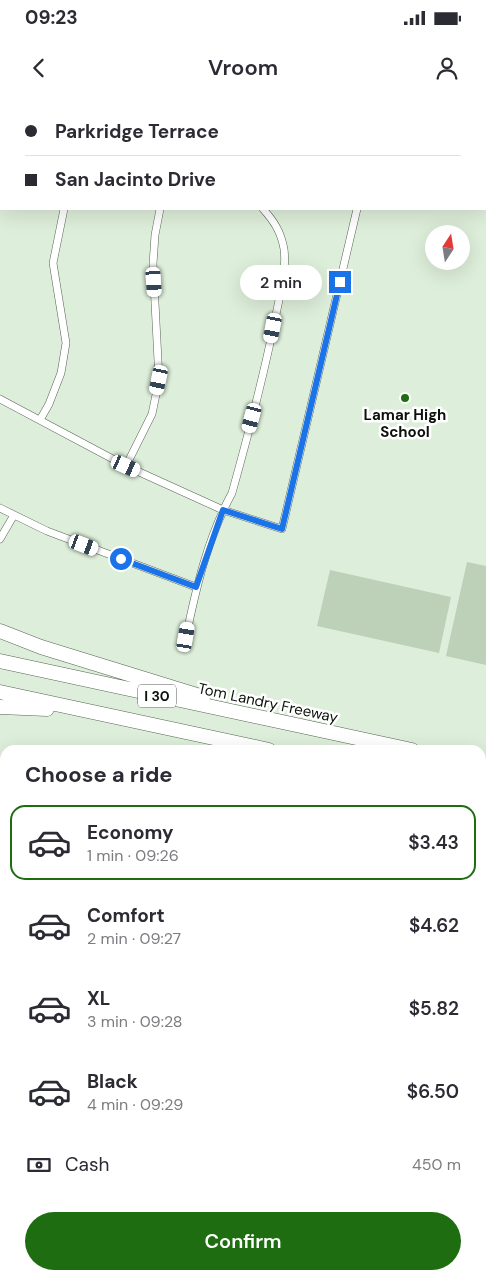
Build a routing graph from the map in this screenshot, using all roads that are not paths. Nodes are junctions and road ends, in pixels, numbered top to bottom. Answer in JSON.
{"nodes":[{"id":1,"x":64,"y":210,"type":"edge"},
{"id":2,"x":160,"y":210,"type":"edge"},
{"id":3,"x":264,"y":210,"type":"edge"},
{"id":4,"x":357,"y":210,"type":"edge"},
{"id":5,"x":0,"y":399,"type":"edge"},
{"id":6,"x":40,"y":420,"type":"junction"},
{"id":7,"x":126,"y":466,"type":"junction"},
{"id":8,"x":0,"y":508,"type":"edge"},
{"id":9,"x":223,"y":510,"type":"junction"},
{"id":10,"x":14,"y":515,"type":"junction"},
{"id":11,"x":0,"y":539,"type":"edge"},
{"id":12,"x":196,"y":587,"type":"junction"},
{"id":13,"x":0,"y":631,"type":"edge"},
{"id":14,"x":186,"y":637,"type":"dead end"},
{"id":15,"x":0,"y":661,"type":"edge"},
{"id":16,"x":0,"y":692,"type":"edge"},
{"id":17,"x":0,"y":707,"type":"edge"},
{"id":18,"x":314,"y":729,"type":"junction"},
{"id":19,"x":176,"y":730,"type":"junction"},
{"id":20,"x":246,"y":745,"type":"edge"},
{"id":21,"x":389,"y":745,"type":"edge"}],
"edges":[{"from":1,"to":6,"type":"street"},
{"from":2,"to":7,"type":"street"},
{"from":3,"to":9,"type":"street"},
{"from":4,"to":9,"type":"street"},
{"from":5,"to":6,"type":"street"},
{"from":6,"to":7,"type":"street"},
{"from":7,"to":9,"type":"street"},
{"from":8,"to":10,"type":"street"},
{"from":9,"to":12,"type":"street"},
{"from":10,"to":11,"type":"street"},
{"from":10,"to":12,"type":"street"},
{"from":12,"to":14,"type":"street"},
{"from":13,"to":18,"type":"highway"},
{"from":15,"to":18,"type":"highway","name":"Tom Landry Freeway","number":"I 30"},
{"from":16,"to":19,"type":"highway","number":"I 30"},
{"from":17,"to":19,"type":"highway"},
{"from":18,"to":21,"type":"highway","name":"Tom Landry Freeway","number":"I 30"},
{"from":19,"to":20,"type":"highway","number":"I 30"}]}
